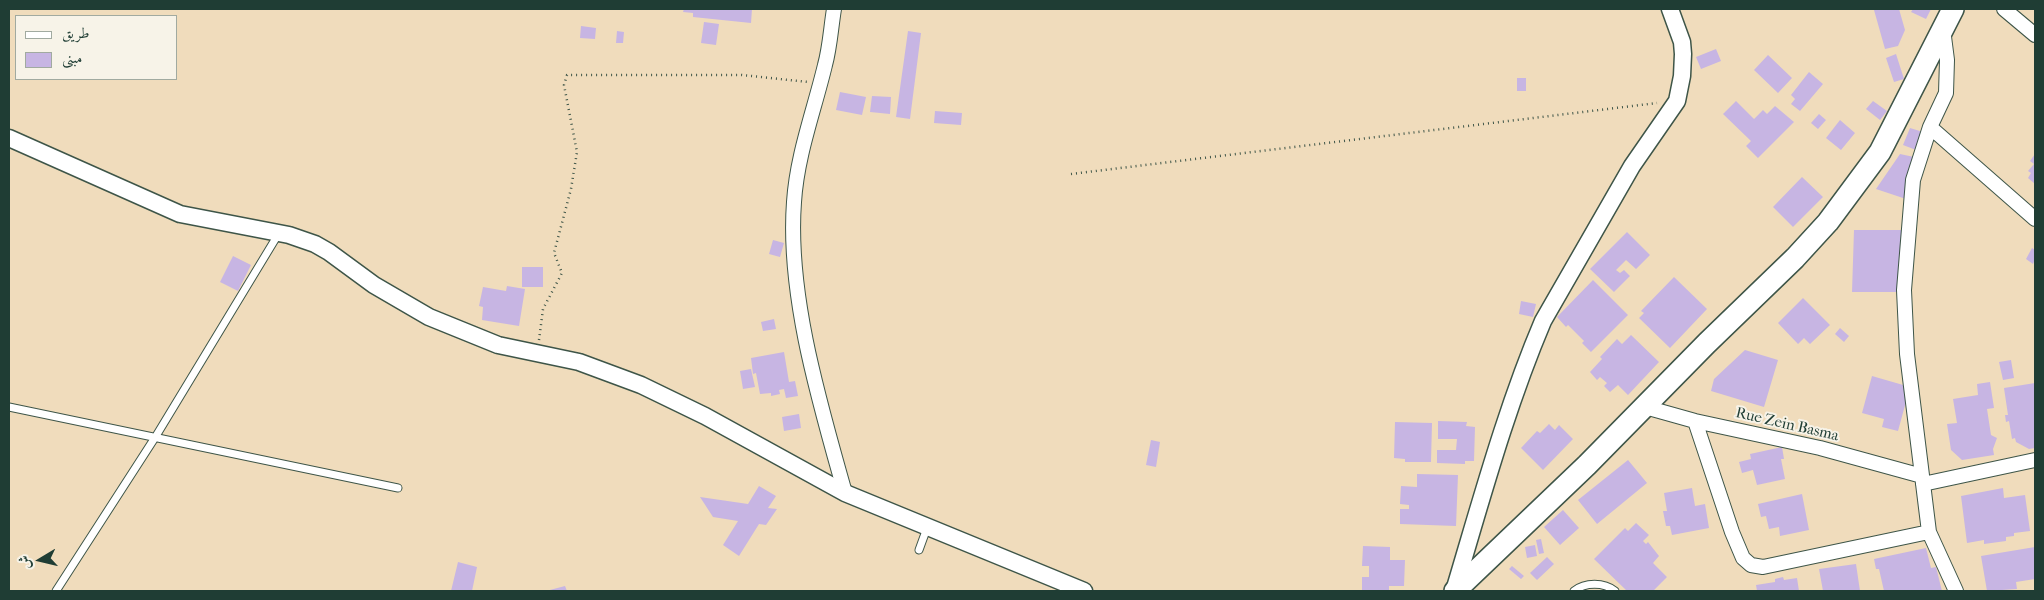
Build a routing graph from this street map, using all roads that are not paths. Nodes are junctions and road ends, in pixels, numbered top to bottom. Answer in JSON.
{"nodes":[{"id":1,"x":834,"y":9,"type":"edge"},
{"id":2,"x":1670,"y":9,"type":"edge"},
{"id":3,"x":1952,"y":9,"type":"edge"},
{"id":4,"x":2004,"y":9,"type":"edge"},
{"id":5,"x":1942,"y":28,"type":"junction"},
{"id":6,"x":2035,"y":36,"type":"edge"},
{"id":7,"x":1930,"y":127,"type":"junction"},
{"id":8,"x":9,"y":138,"type":"edge"},
{"id":9,"x":2035,"y":219,"type":"edge"},
{"id":10,"x":279,"y":233,"type":"junction"},
{"id":11,"x":1645,"y":406,"type":"junction"},
{"id":12,"x":9,"y":407,"type":"edge"},
{"id":13,"x":1695,"y":420,"type":"junction"},
{"id":14,"x":156,"y":436,"type":"junction"},
{"id":15,"x":2035,"y":460,"type":"edge"},
{"id":16,"x":1922,"y":480,"type":"junction"},
{"id":17,"x":398,"y":488,"type":"dead end"},
{"id":18,"x":845,"y":493,"type":"junction"},
{"id":19,"x":927,"y":528,"type":"junction"},
{"id":20,"x":1929,"y":532,"type":"junction"},
{"id":21,"x":919,"y":550,"type":"dead end"},
{"id":22,"x":56,"y":591,"type":"edge"},
{"id":23,"x":1084,"y":591,"type":"edge"},
{"id":24,"x":1454,"y":591,"type":"edge"},
{"id":25,"x":1574,"y":591,"type":"edge"},
{"id":26,"x":1615,"y":591,"type":"edge"},
{"id":27,"x":1956,"y":591,"type":"edge"}],
"edges":[{"from":1,"to":18,"type":"street"},
{"from":2,"to":24,"type":"street"},
{"from":3,"to":5,"type":"main road"},
{"from":4,"to":6,"type":"street"},
{"from":5,"to":7,"type":"street"},
{"from":5,"to":11,"type":"main road"},
{"from":7,"to":9,"type":"street"},
{"from":7,"to":16,"type":"street"},
{"from":8,"to":10,"type":"street"},
{"from":10,"to":14,"type":"lane"},
{"from":10,"to":18,"type":"street"},
{"from":11,"to":13,"type":"street","name":"Rue Zein Basma"},
{"from":11,"to":24,"type":"main road"},
{"from":12,"to":14,"type":"lane"},
{"from":13,"to":16,"type":"street","name":"Rue Zein Basma"},
{"from":13,"to":20,"type":"street"},
{"from":14,"to":17,"type":"lane"},
{"from":14,"to":22,"type":"lane"},
{"from":15,"to":16,"type":"street"},
{"from":16,"to":20,"type":"street"},
{"from":18,"to":19,"type":"street"},
{"from":19,"to":21,"type":"lane"},
{"from":19,"to":23,"type":"street"},
{"from":20,"to":27,"type":"street"},
{"from":25,"to":26,"type":"lane"}]}
